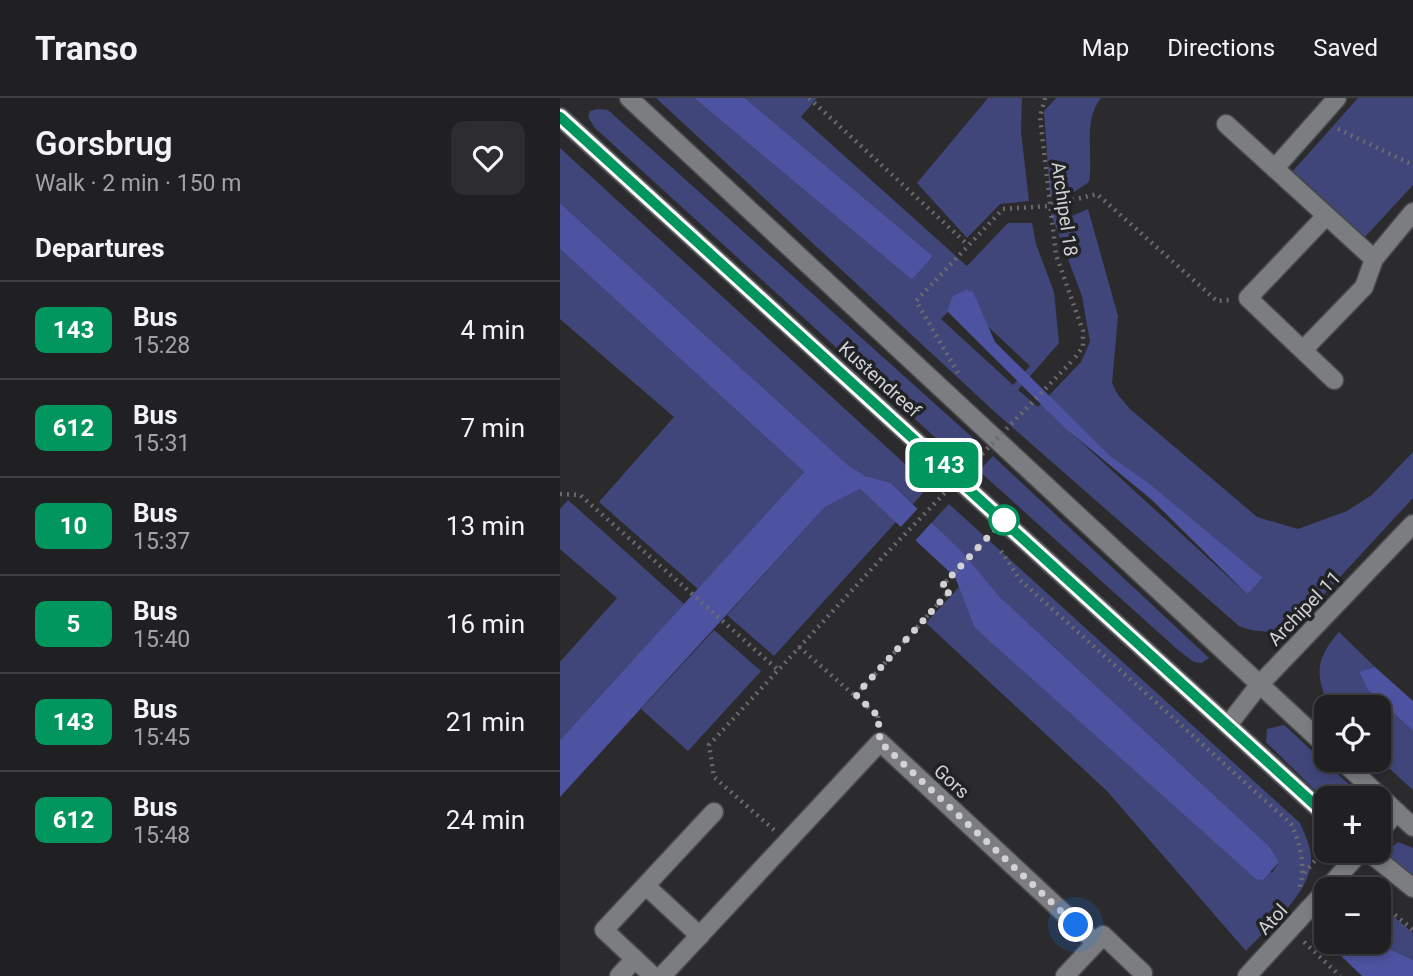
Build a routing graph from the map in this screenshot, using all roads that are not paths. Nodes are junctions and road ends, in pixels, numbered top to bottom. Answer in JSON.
{"nodes":[{"id":1,"x":629,"y":98,"type":"edge"},
{"id":2,"x":1337,"y":98,"type":"edge"},
{"id":3,"x":560,"y":117,"type":"edge"},
{"id":4,"x":1226,"y":124,"type":"dead end"},
{"id":5,"x":1275,"y":168,"type":"junction"},
{"id":6,"x":1413,"y":212,"type":"edge"},
{"id":7,"x":1326,"y":216,"type":"junction"},
{"id":8,"x":1374,"y":259,"type":"junction"},
{"id":9,"x":1303,"y":350,"type":"junction"},
{"id":10,"x":1335,"y":380,"type":"dead end"},
{"id":11,"x":1413,"y":524,"type":"edge"},
{"id":12,"x":1260,"y":684,"type":"junction"},
{"id":13,"x":1228,"y":724,"type":"junction"},
{"id":14,"x":1314,"y":735,"type":"edge"},
{"id":15,"x":1354,"y":772,"type":"edge"},
{"id":16,"x":1314,"y":804,"type":"edge"},
{"id":17,"x":1397,"y":812,"type":"junction"},
{"id":18,"x":714,"y":813,"type":"dead end"},
{"id":19,"x":1391,"y":819,"type":"edge"},
{"id":20,"x":1413,"y":827,"type":"edge"},
{"id":21,"x":1352,"y":863,"type":"edge"},
{"id":22,"x":1381,"y":863,"type":"edge"},
{"id":23,"x":1338,"y":877,"type":"edge"},
{"id":24,"x":646,"y":886,"type":"junction"},
{"id":25,"x":1413,"y":888,"type":"edge"},
{"id":26,"x":1314,"y":903,"type":"edge"},
{"id":27,"x":700,"y":936,"type":"junction"},
{"id":28,"x":1096,"y":943,"type":"junction"},
{"id":29,"x":635,"y":959,"type":"junction"},
{"id":30,"x":1143,"y":973,"type":"dead end"},
{"id":31,"x":619,"y":976,"type":"edge"},
{"id":32,"x":653,"y":976,"type":"edge"},
{"id":33,"x":662,"y":976,"type":"edge"},
{"id":34,"x":1065,"y":976,"type":"edge"},
{"id":35,"x":1247,"y":976,"type":"edge"}],
"edges":[{"from":1,"to":12,"type":"street","name":"Kustendreef"},
{"from":2,"to":5,"type":"street"},
{"from":3,"to":13,"type":"street","name":"Kustendreef"},
{"from":4,"to":5,"type":"street"},
{"from":5,"to":7,"type":"street"},
{"from":6,"to":8,"type":"street"},
{"from":7,"to":8,"type":"street"},
{"from":7,"to":9,"type":"street"},
{"from":8,"to":9,"type":"street"},
{"from":9,"to":10,"type":"street"},
{"from":11,"to":12,"type":"street","name":"Archipel 11"},
{"from":12,"to":13,"type":"street","name":"Archipel 11"},
{"from":12,"to":14,"type":"street","name":"Kustendreef"},
{"from":13,"to":16,"type":"street","name":"Kustendreef"},
{"from":15,"to":17,"type":"street"},
{"from":17,"to":19,"type":"street"},
{"from":17,"to":20,"type":"street"},
{"from":18,"to":24,"type":"street"},
{"from":21,"to":23,"type":"street","name":"Atol"},
{"from":22,"to":25,"type":"street"},
{"from":24,"to":27,"type":"street"},
{"from":24,"to":29,"type":"street"},
{"from":26,"to":35,"type":"street","name":"Atol"},
{"from":27,"to":28,"type":"street","name":"Gors"},
{"from":27,"to":33,"type":"street"},
{"from":28,"to":30,"type":"street","name":"Gors"},
{"from":28,"to":34,"type":"street"},
{"from":29,"to":31,"type":"street"},
{"from":29,"to":32,"type":"street"}]}
